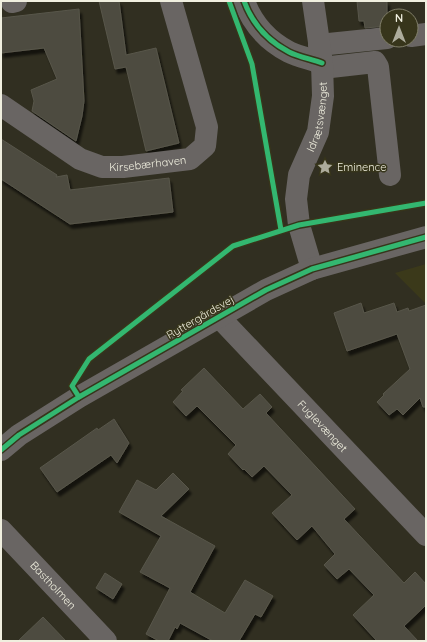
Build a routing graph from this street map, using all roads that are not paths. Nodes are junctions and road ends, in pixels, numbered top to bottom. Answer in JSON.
{"nodes":[{"id":1,"x":171,"y":1,"type":"edge"},
{"id":2,"x":244,"y":1,"type":"edge"},
{"id":3,"x":313,"y":1,"type":"edge"},
{"id":4,"x":379,"y":41,"type":"edge"},
{"id":5,"x":321,"y":59,"type":"junction"},
{"id":6,"x":1,"y":105,"type":"edge"},
{"id":7,"x":390,"y":175,"type":"dead end"},
{"id":8,"x":426,"y":237,"type":"edge"},
{"id":9,"x":312,"y":269,"type":"junction"},
{"id":10,"x":220,"y":318,"type":"junction"},
{"id":11,"x":1,"y":450,"type":"edge"},
{"id":12,"x":1,"y":530,"type":"edge"},
{"id":13,"x":426,"y":535,"type":"edge"},
{"id":14,"x":106,"y":641,"type":"edge"}],
"edges":[{"from":1,"to":6,"type":"street","name":"Kirsebærhaven"},
{"from":2,"to":5,"type":"street"},
{"from":3,"to":5,"type":"street","name":"Idrætsvænget"},
{"from":4,"to":5,"type":"street"},
{"from":5,"to":7,"type":"street"},
{"from":5,"to":9,"type":"street","name":"Idrætsvænget"},
{"from":8,"to":9,"type":"street","name":"Ryttergårdsvej"},
{"from":9,"to":10,"type":"street","name":"Ryttergårdsvej"},
{"from":10,"to":11,"type":"street","name":"Ryttergårdsvej"},
{"from":10,"to":13,"type":"street","name":"Fuglevænget"},
{"from":12,"to":14,"type":"street","name":"Bastholmen"}]}
